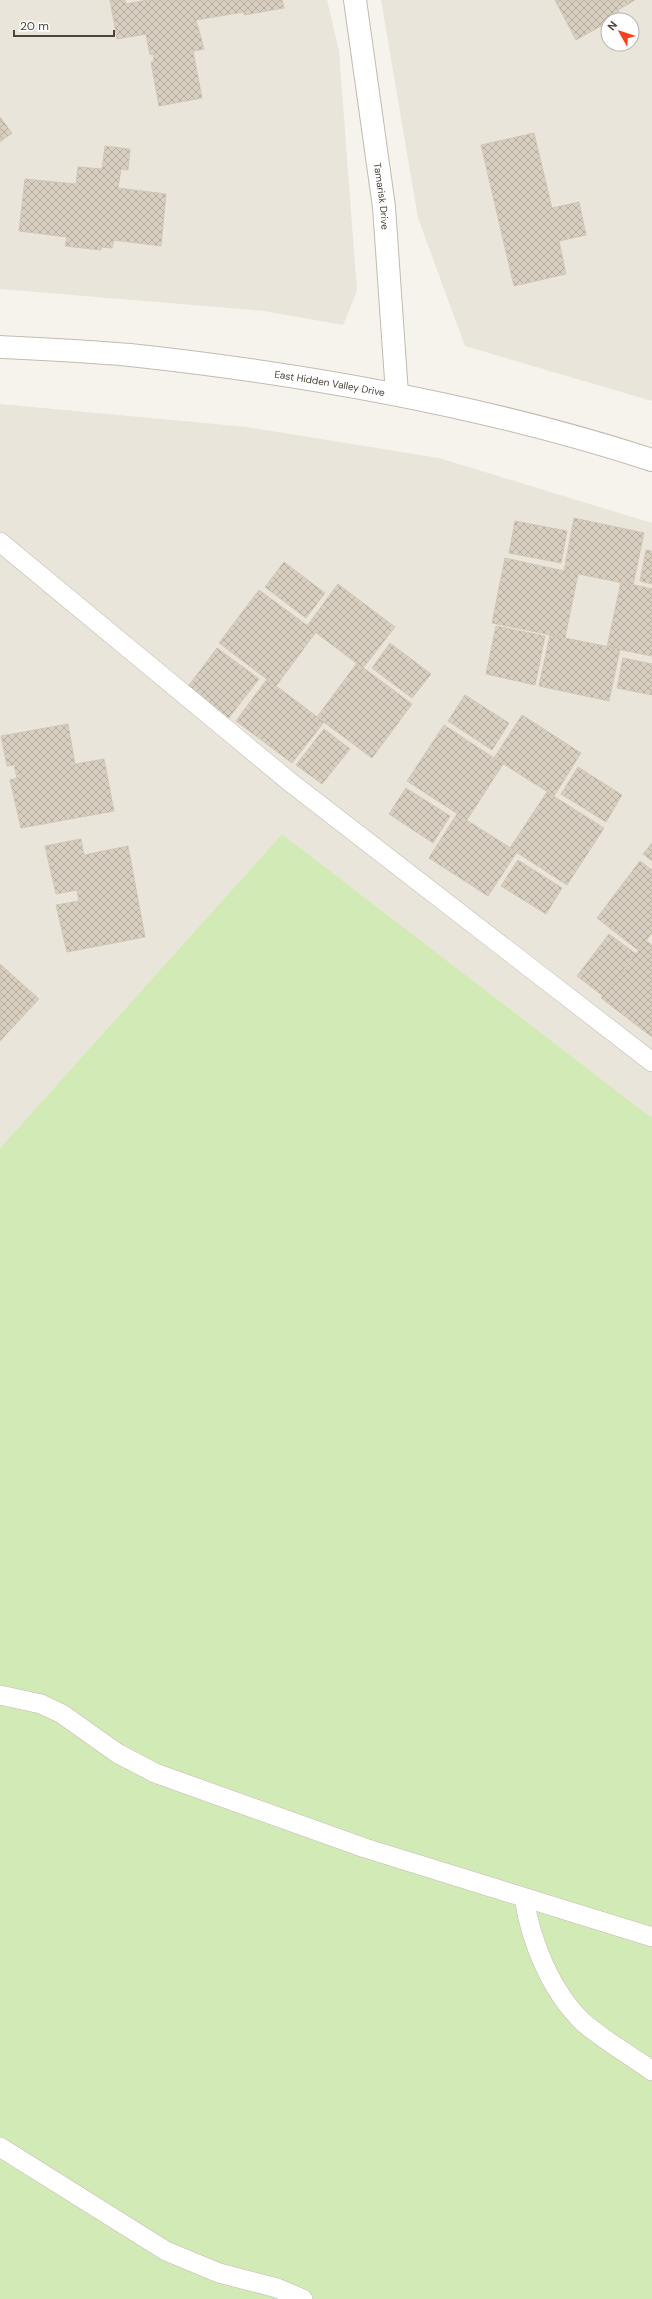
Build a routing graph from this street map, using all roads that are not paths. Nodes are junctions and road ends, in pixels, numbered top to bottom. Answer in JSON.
{"nodes":[{"id":1,"x":355,"y":0,"type":"edge"},
{"id":2,"x":0,"y":347,"type":"edge"},
{"id":3,"x":397,"y":394,"type":"junction"},
{"id":4,"x":652,"y":460,"type":"edge"},
{"id":5,"x":0,"y":542,"type":"edge"},
{"id":6,"x":652,"y":1062,"type":"edge"},
{"id":7,"x":0,"y":1695,"type":"edge"},
{"id":8,"x":524,"y":1898,"type":"junction"},
{"id":9,"x":652,"y":1936,"type":"edge"},
{"id":10,"x":652,"y":2071,"type":"edge"},
{"id":11,"x":0,"y":2147,"type":"edge"},
{"id":12,"x":303,"y":2299,"type":"edge"}],
"edges":[{"from":1,"to":3,"type":"street","name":"Tamarisk Drive"},
{"from":2,"to":3,"type":"street","name":"East Hidden Valley Drive"},
{"from":3,"to":4,"type":"street","name":"East Hidden Valley Drive"},
{"from":5,"to":6,"type":"lane"},
{"from":7,"to":8,"type":"lane"},
{"from":8,"to":9,"type":"lane"},
{"from":8,"to":10,"type":"lane"},
{"from":11,"to":12,"type":"lane"}]}
